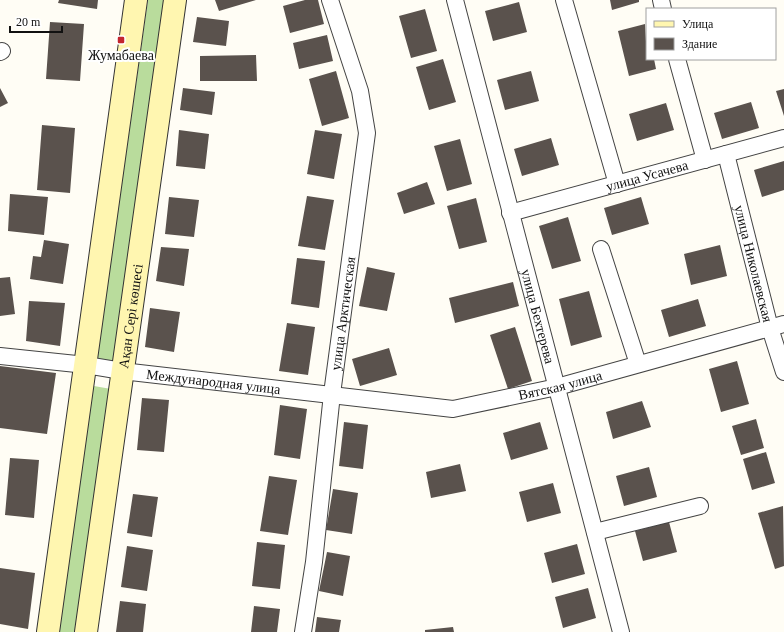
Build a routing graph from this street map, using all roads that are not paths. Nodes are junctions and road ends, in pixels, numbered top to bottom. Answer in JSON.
{"nodes":[{"id":1,"x":136,"y":0,"type":"edge"},
{"id":2,"x":175,"y":0,"type":"edge"},
{"id":3,"x":330,"y":0,"type":"edge"},
{"id":4,"x":455,"y":0,"type":"edge"},
{"id":5,"x":564,"y":0,"type":"edge"},
{"id":6,"x":677,"y":60,"type":"edge"},
{"id":7,"x":784,"y":138,"type":"edge"},
{"id":8,"x":726,"y":154,"type":"junction"},
{"id":9,"x":705,"y":160,"type":"junction"},
{"id":10,"x":617,"y":184,"type":"junction"},
{"id":11,"x":510,"y":213,"type":"junction"},
{"id":12,"x":601,"y":249,"type":"dead end"},
{"id":13,"x":777,"y":326,"type":"edge"},
{"id":14,"x":0,"y":356,"type":"edge"},
{"id":15,"x":638,"y":364,"type":"junction"},
{"id":16,"x":86,"y":365,"type":"junction"},
{"id":17,"x":122,"y":371,"type":"junction"},
{"id":18,"x":784,"y":372,"type":"edge"},
{"id":19,"x":557,"y":387,"type":"junction"},
{"id":20,"x":332,"y":394,"type":"junction"},
{"id":21,"x":700,"y":506,"type":"dead end"},
{"id":22,"x":595,"y":532,"type":"junction"},
{"id":23,"x":48,"y":632,"type":"edge"},
{"id":24,"x":86,"y":632,"type":"edge"},
{"id":25,"x":303,"y":632,"type":"edge"},
{"id":26,"x":621,"y":632,"type":"edge"}],
"edges":[{"from":1,"to":16,"type":"street"},
{"from":2,"to":17,"type":"street","name":"Ақан Сері көшесі"},
{"from":3,"to":20,"type":"street","name":"улица Арктическая"},
{"from":4,"to":11,"type":"street","name":"улица Бехтерева"},
{"from":5,"to":10,"type":"street"},
{"from":6,"to":9,"type":"street"},
{"from":7,"to":8,"type":"street","name":"улица Усачева"},
{"from":8,"to":9,"type":"street","name":"улица Усачева"},
{"from":8,"to":13,"type":"street","name":"улица Николаевская"},
{"from":9,"to":10,"type":"street","name":"улица Усачева"},
{"from":10,"to":11,"type":"street","name":"улица Усачева"},
{"from":11,"to":19,"type":"street","name":"улица Бехтерева"},
{"from":12,"to":15,"type":"street"},
{"from":13,"to":15,"type":"street","name":"Вятская улица"},
{"from":13,"to":18,"type":"street","name":"улица Николаевская"},
{"from":14,"to":16,"type":"street","name":"Международная улица"},
{"from":15,"to":19,"type":"street","name":"Вятская улица"},
{"from":16,"to":17,"type":"street","name":"Международная улица"},
{"from":16,"to":23,"type":"street"},
{"from":17,"to":20,"type":"street","name":"Международная улица"},
{"from":17,"to":24,"type":"street","name":"Ақан Сері көшесі"},
{"from":19,"to":20,"type":"street","name":"Вятская улица"},
{"from":19,"to":22,"type":"street","name":"улица Бехтерева"},
{"from":20,"to":25,"type":"street","name":"улица Арктическая"},
{"from":21,"to":22,"type":"street"},
{"from":22,"to":26,"type":"street","name":"улица Бехтерева"}]}
